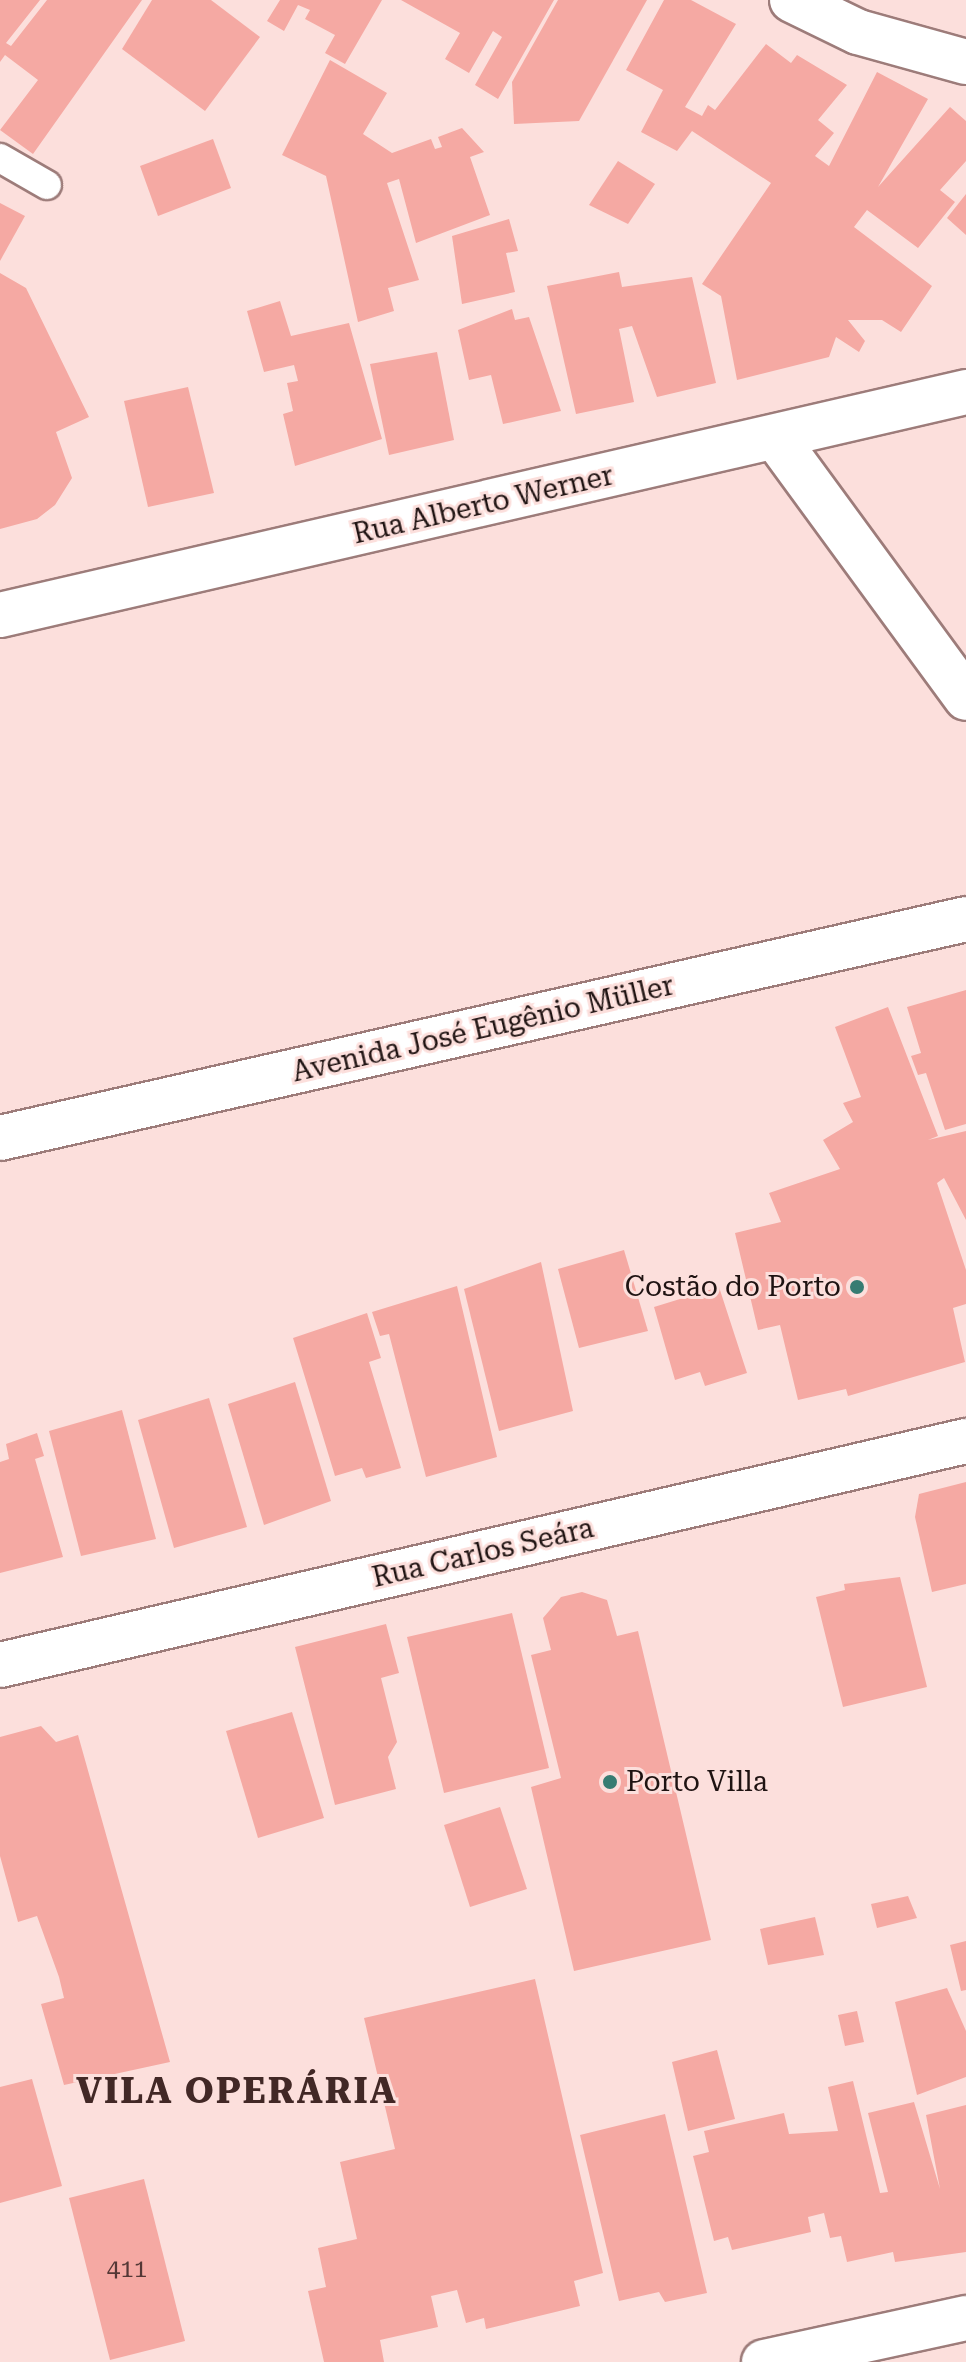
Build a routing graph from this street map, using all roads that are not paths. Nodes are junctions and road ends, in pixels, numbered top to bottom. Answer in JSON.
{"nodes":[{"id":1,"x":792,"y":0,"type":"edge"},
{"id":2,"x":966,"y":62,"type":"edge"},
{"id":3,"x":0,"y":158,"type":"edge"},
{"id":4,"x":47,"y":185,"type":"dead end"},
{"id":5,"x":966,"y":392,"type":"edge"},
{"id":6,"x":776,"y":438,"type":"junction"},
{"id":7,"x":0,"y":615,"type":"edge"},
{"id":8,"x":966,"y":698,"type":"edge"},
{"id":9,"x":966,"y":919,"type":"edge"},
{"id":10,"x":0,"y":1138,"type":"edge"},
{"id":11,"x":966,"y":1441,"type":"edge"},
{"id":12,"x":0,"y":1665,"type":"edge"},
{"id":13,"x":966,"y":2318,"type":"edge"},
{"id":14,"x":764,"y":2362,"type":"edge"}],
"edges":[{"from":1,"to":2,"type":"main road"},
{"from":3,"to":4,"type":"lane"},
{"from":5,"to":6,"type":"main road","name":"Rua Alberto Werner"},
{"from":6,"to":7,"type":"main road","name":"Rua Alberto Werner"},
{"from":6,"to":8,"type":"main road"},
{"from":9,"to":10,"type":"main road","name":"Avenida José Eugênio Müller"},
{"from":11,"to":12,"type":"main road","name":"Rua Carlos Seára"},
{"from":13,"to":14,"type":"main road"}]}
